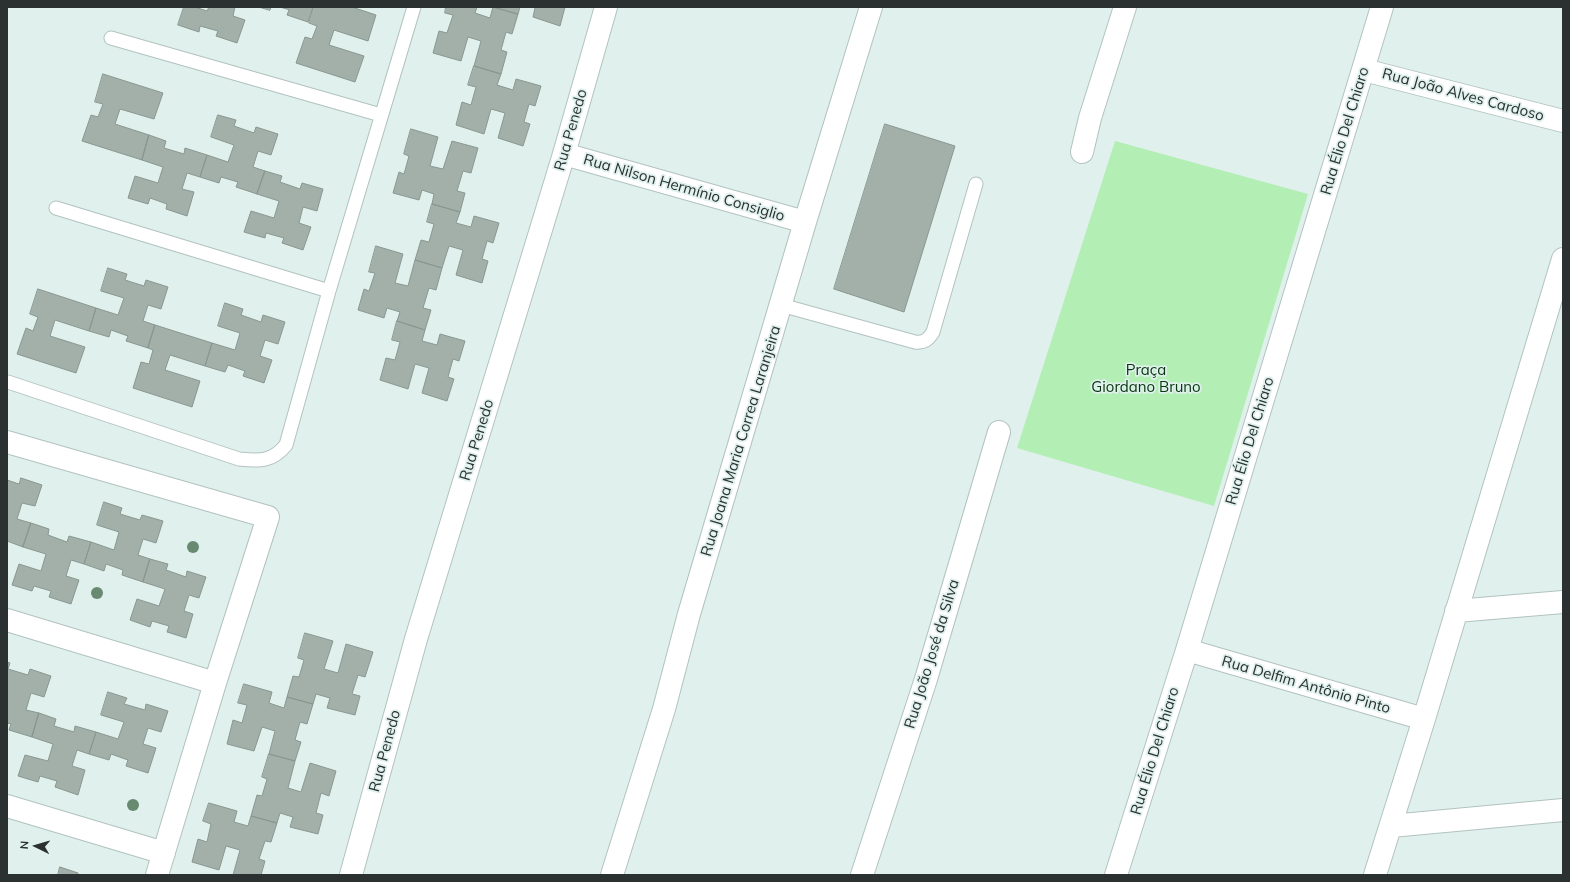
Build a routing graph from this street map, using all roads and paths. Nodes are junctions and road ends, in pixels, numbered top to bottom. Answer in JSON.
{"nodes":[{"id":1,"x":414,"y":7,"type":"edge"},
{"id":2,"x":606,"y":7,"type":"edge"},
{"id":3,"x":870,"y":7,"type":"edge"},
{"id":4,"x":1126,"y":7,"type":"edge"},
{"id":5,"x":1382,"y":7,"type":"edge"},
{"id":6,"x":111,"y":38,"type":"dead end"},
{"id":7,"x":1364,"y":70,"type":"junction"},
{"id":8,"x":381,"y":116,"type":"junction"},
{"id":9,"x":1563,"y":121,"type":"edge"},
{"id":10,"x":1082,"y":152,"type":"dead end"},
{"id":11,"x":564,"y":154,"type":"junction"},
{"id":12,"x":976,"y":184,"type":"dead end"},
{"id":13,"x":56,"y":208,"type":"dead end"},
{"id":14,"x":805,"y":222,"type":"junction"},
{"id":15,"x":1563,"y":259,"type":"edge"},
{"id":16,"x":329,"y":291,"type":"junction"},
{"id":17,"x":781,"y":305,"type":"junction"},
{"id":18,"x":8,"y":382,"type":"edge"},
{"id":19,"x":998,"y":432,"type":"dead end"},
{"id":20,"x":7,"y":442,"type":"edge"},
{"id":21,"x":1563,"y":602,"type":"edge"},
{"id":22,"x":1456,"y":611,"type":"junction"},
{"id":23,"x":7,"y":620,"type":"edge"},
{"id":24,"x":1187,"y":650,"type":"junction"},
{"id":25,"x":215,"y":683,"type":"junction"},
{"id":26,"x":1424,"y":719,"type":"junction"},
{"id":27,"x":7,"y":806,"type":"edge"},
{"id":28,"x":1563,"y":810,"type":"edge"},
{"id":29,"x":1391,"y":826,"type":"junction"},
{"id":30,"x":164,"y":853,"type":"junction"},
{"id":31,"x":157,"y":875,"type":"edge"},
{"id":32,"x":351,"y":875,"type":"edge"},
{"id":33,"x":612,"y":875,"type":"edge"},
{"id":34,"x":862,"y":875,"type":"edge"},
{"id":35,"x":1116,"y":875,"type":"edge"},
{"id":36,"x":1375,"y":875,"type":"edge"}],
"edges":[{"from":1,"to":8,"type":"lane"},
{"from":2,"to":11,"type":"street","name":"Rua Penedo"},
{"from":3,"to":14,"type":"street","name":"Rua Joana Maria Correa Laranjeira"},
{"from":4,"to":10,"type":"street"},
{"from":5,"to":7,"type":"street","name":"Rua Élio Del Chiaro"},
{"from":6,"to":8,"type":"lane"},
{"from":7,"to":9,"type":"street","name":"Rua João Alves Cardoso"},
{"from":7,"to":24,"type":"street","name":"Rua Élio Del Chiaro"},
{"from":8,"to":16,"type":"lane"},
{"from":11,"to":14,"type":"street","name":"Rua Nilson Hermínio Consiglio"},
{"from":11,"to":32,"type":"street","name":"Rua Penedo"},
{"from":12,"to":17,"type":"lane"},
{"from":13,"to":16,"type":"lane"},
{"from":14,"to":17,"type":"street","name":"Rua Joana Maria Correa Laranjeira"},
{"from":15,"to":22,"type":"street"},
{"from":16,"to":18,"type":"lane"},
{"from":17,"to":33,"type":"street","name":"Rua Joana Maria Correa Laranjeira"},
{"from":19,"to":34,"type":"street","name":"Rua João José da Silva"},
{"from":20,"to":25,"type":"street"},
{"from":21,"to":22,"type":"street"},
{"from":22,"to":26,"type":"street"},
{"from":23,"to":25,"type":"street"},
{"from":24,"to":26,"type":"street","name":"Rua Delfim Antônio Pinto"},
{"from":24,"to":35,"type":"street","name":"Rua Élio Del Chiaro"},
{"from":25,"to":30,"type":"street"},
{"from":26,"to":29,"type":"street"},
{"from":27,"to":30,"type":"street"},
{"from":28,"to":29,"type":"street"},
{"from":29,"to":36,"type":"street"},
{"from":30,"to":31,"type":"street"}]}
